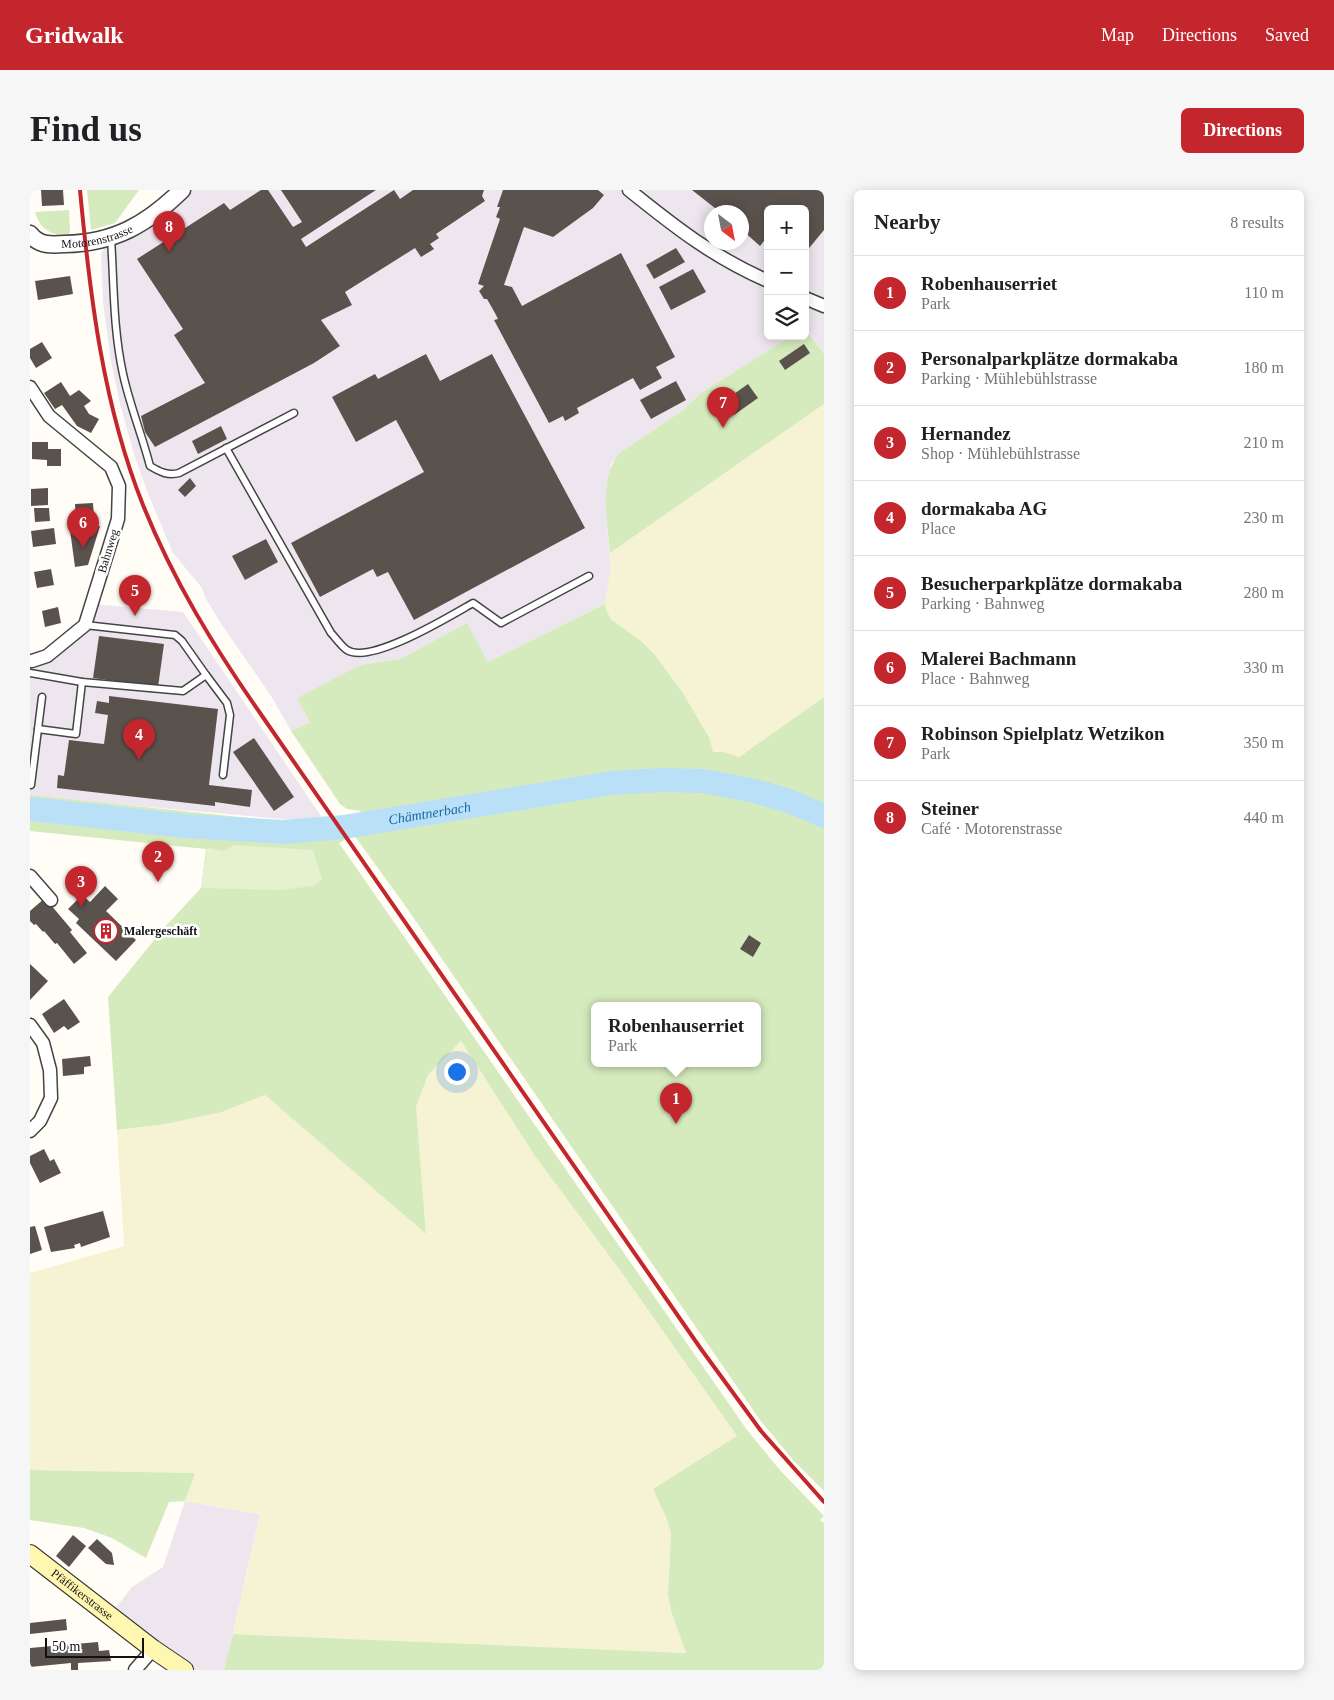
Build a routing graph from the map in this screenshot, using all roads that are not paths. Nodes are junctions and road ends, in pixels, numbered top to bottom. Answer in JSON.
{"nodes":[{"id":1,"x":182,"y":190,"type":"edge"},
{"id":2,"x":629,"y":190,"type":"edge"},
{"id":3,"x":31,"y":238,"type":"edge"},
{"id":4,"x":111,"y":238,"type":"junction"},
{"id":5,"x":764,"y":279,"type":"edge"},
{"id":6,"x":809,"y":300,"type":"edge"},
{"id":7,"x":824,"y":306,"type":"edge"},
{"id":8,"x":30,"y":387,"type":"edge"},
{"id":9,"x":294,"y":413,"type":"dead end"},
{"id":10,"x":226,"y":448,"type":"junction"},
{"id":11,"x":589,"y":576,"type":"dead end"},
{"id":12,"x":85,"y":625,"type":"junction"},
{"id":13,"x":30,"y":663,"type":"edge"},
{"id":14,"x":206,"y":675,"type":"junction"},
{"id":15,"x":82,"y":682,"type":"junction"},
{"id":16,"x":42,"y":697,"type":"dead end"},
{"id":17,"x":38,"y":729,"type":"junction"},
{"id":18,"x":223,"y":776,"type":"dead end"},
{"id":19,"x":31,"y":785,"type":"edge"},
{"id":20,"x":30,"y":876,"type":"edge"},
{"id":21,"x":51,"y":900,"type":"dead end"},
{"id":22,"x":30,"y":1025,"type":"edge"},
{"id":23,"x":30,"y":1131,"type":"edge"},
{"id":24,"x":30,"y":1554,"type":"edge"},
{"id":25,"x":154,"y":1649,"type":"junction"},
{"id":26,"x":135,"y":1670,"type":"edge"},
{"id":27,"x":184,"y":1670,"type":"edge"}],
"edges":[{"from":1,"to":4,"type":"street","name":"Motorenstrasse"},
{"from":2,"to":5,"type":"street"},
{"from":3,"to":4,"type":"street","name":"Motorenstrasse"},
{"from":4,"to":10,"type":"lane"},
{"from":6,"to":7,"type":"street"},
{"from":8,"to":12,"type":"street","name":"Bahnweg"},
{"from":9,"to":10,"type":"lane"},
{"from":10,"to":11,"type":"lane"},
{"from":12,"to":13,"type":"street"},
{"from":12,"to":14,"type":"lane"},
{"from":13,"to":15,"type":"lane"},
{"from":14,"to":15,"type":"lane"},
{"from":14,"to":18,"type":"lane"},
{"from":15,"to":17,"type":"lane"},
{"from":16,"to":17,"type":"lane"},
{"from":17,"to":19,"type":"lane"},
{"from":20,"to":21,"type":"street"},
{"from":22,"to":23,"type":"street"},
{"from":24,"to":25,"type":"main road","name":"Pfäffikerstrasse"},
{"from":25,"to":26,"type":"street"},
{"from":25,"to":27,"type":"main road","name":"Pfäffikerstrasse"}]}
